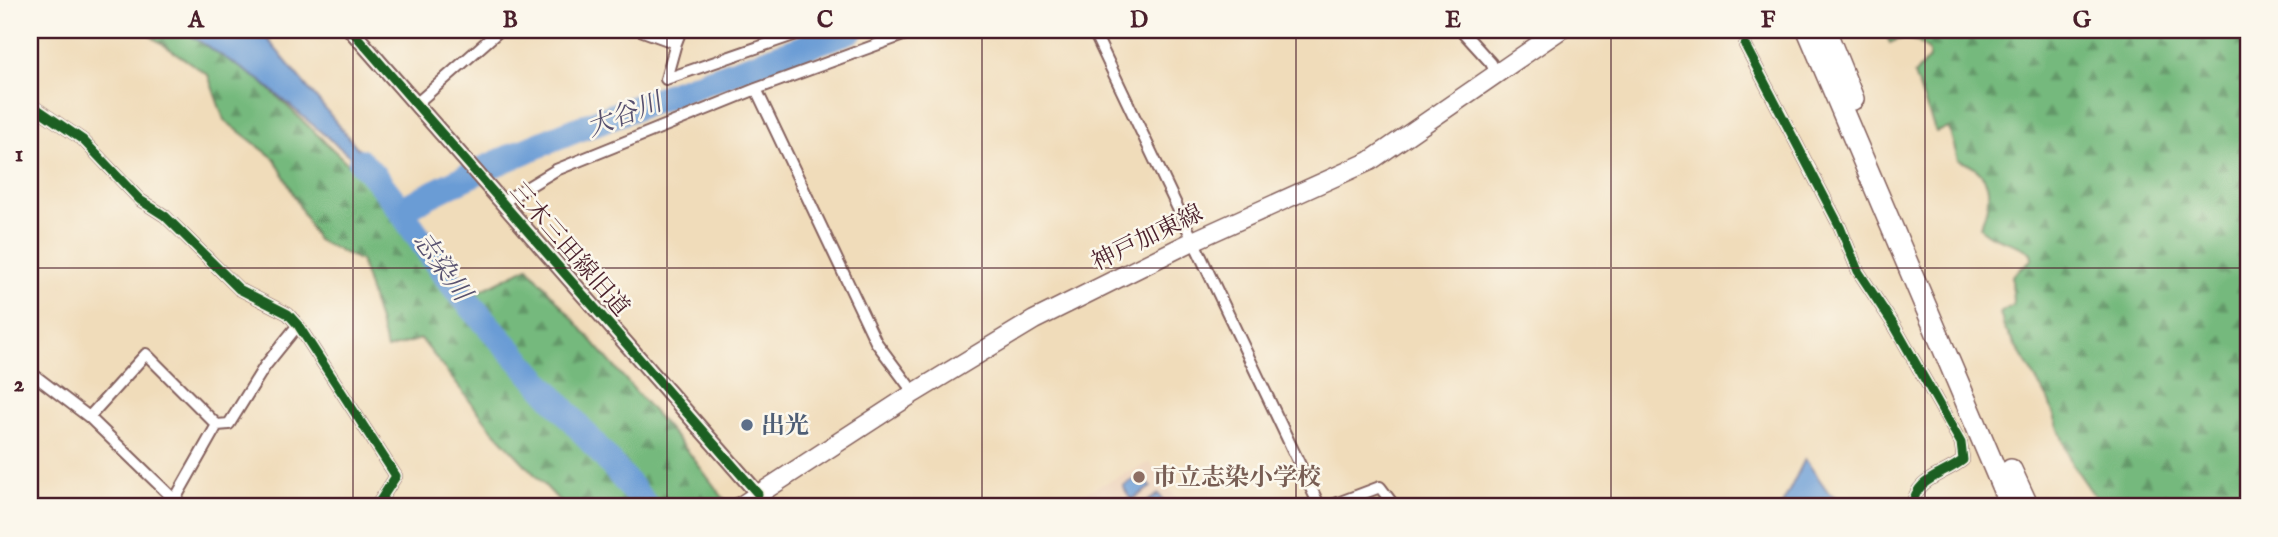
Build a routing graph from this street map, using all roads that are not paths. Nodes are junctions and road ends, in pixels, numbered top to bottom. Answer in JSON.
{"nodes":[{"id":1,"x":351,"y":30,"type":"edge"},
{"id":2,"x":500,"y":30,"type":"edge"},
{"id":3,"x":640,"y":30,"type":"edge"},
{"id":4,"x":681,"y":30,"type":"edge"},
{"id":5,"x":808,"y":30,"type":"edge"},
{"id":6,"x":917,"y":30,"type":"edge"},
{"id":7,"x":1093,"y":30,"type":"edge"},
{"id":8,"x":1461,"y":30,"type":"edge"},
{"id":9,"x":1560,"y":30,"type":"edge"},
{"id":10,"x":1808,"y":30,"type":"edge"},
{"id":11,"x":1825,"y":30,"type":"edge"},
{"id":12,"x":676,"y":43,"type":"junction"},
{"id":13,"x":1745,"y":45,"type":"dead end"},
{"id":14,"x":1497,"y":76,"type":"junction"},
{"id":15,"x":756,"y":89,"type":"junction"},
{"id":16,"x":30,"y":104,"type":"edge"},
{"id":17,"x":416,"y":104,"type":"junction"},
{"id":18,"x":503,"y":202,"type":"junction"},
{"id":19,"x":1193,"y":241,"type":"junction"},
{"id":20,"x":298,"y":325,"type":"junction"},
{"id":21,"x":30,"y":372,"type":"edge"},
{"id":22,"x":914,"y":393,"type":"junction"},
{"id":23,"x":89,"y":417,"type":"junction"},
{"id":24,"x":217,"y":425,"type":"junction"},
{"id":25,"x":764,"y":501,"type":"edge"},
{"id":26,"x":179,"y":503,"type":"edge"},
{"id":27,"x":376,"y":507,"type":"edge"},
{"id":28,"x":740,"y":507,"type":"edge"},
{"id":29,"x":1320,"y":507,"type":"edge"},
{"id":30,"x":1327,"y":507,"type":"edge"},
{"id":31,"x":1395,"y":507,"type":"edge"},
{"id":32,"x":1912,"y":507,"type":"edge"},
{"id":33,"x":2011,"y":507,"type":"edge"},
{"id":34,"x":2028,"y":507,"type":"edge"}],
"edges":[{"from":1,"to":17,"type":"street","name":"三木三田線旧道"},
{"from":2,"to":17,"type":"street"},
{"from":3,"to":12,"type":"street"},
{"from":4,"to":12,"type":"street"},
{"from":5,"to":12,"type":"street"},
{"from":6,"to":15,"type":"street"},
{"from":7,"to":19,"type":"street"},
{"from":8,"to":14,"type":"street"},
{"from":9,"to":14,"type":"main road","name":"神戸加東線"},
{"from":10,"to":33,"type":"highway"},
{"from":11,"to":34,"type":"highway"},
{"from":13,"to":32,"type":"street"},
{"from":14,"to":19,"type":"main road","name":"神戸加東線"},
{"from":15,"to":18,"type":"street"},
{"from":15,"to":22,"type":"street"},
{"from":16,"to":20,"type":"street"},
{"from":17,"to":18,"type":"street","name":"三木三田線旧道"},
{"from":18,"to":25,"type":"street","name":"三木三田線旧道"},
{"from":19,"to":22,"type":"main road","name":"神戸加東線"},
{"from":19,"to":29,"type":"street"},
{"from":20,"to":24,"type":"street"},
{"from":20,"to":27,"type":"street"},
{"from":21,"to":23,"type":"street"},
{"from":22,"to":25,"type":"main road","name":"神戸加東線"},
{"from":23,"to":24,"type":"street"},
{"from":23,"to":26,"type":"street"},
{"from":24,"to":26,"type":"street"},
{"from":25,"to":28,"type":"main road","name":"神戸加東線"},
{"from":30,"to":31,"type":"street"}]}
